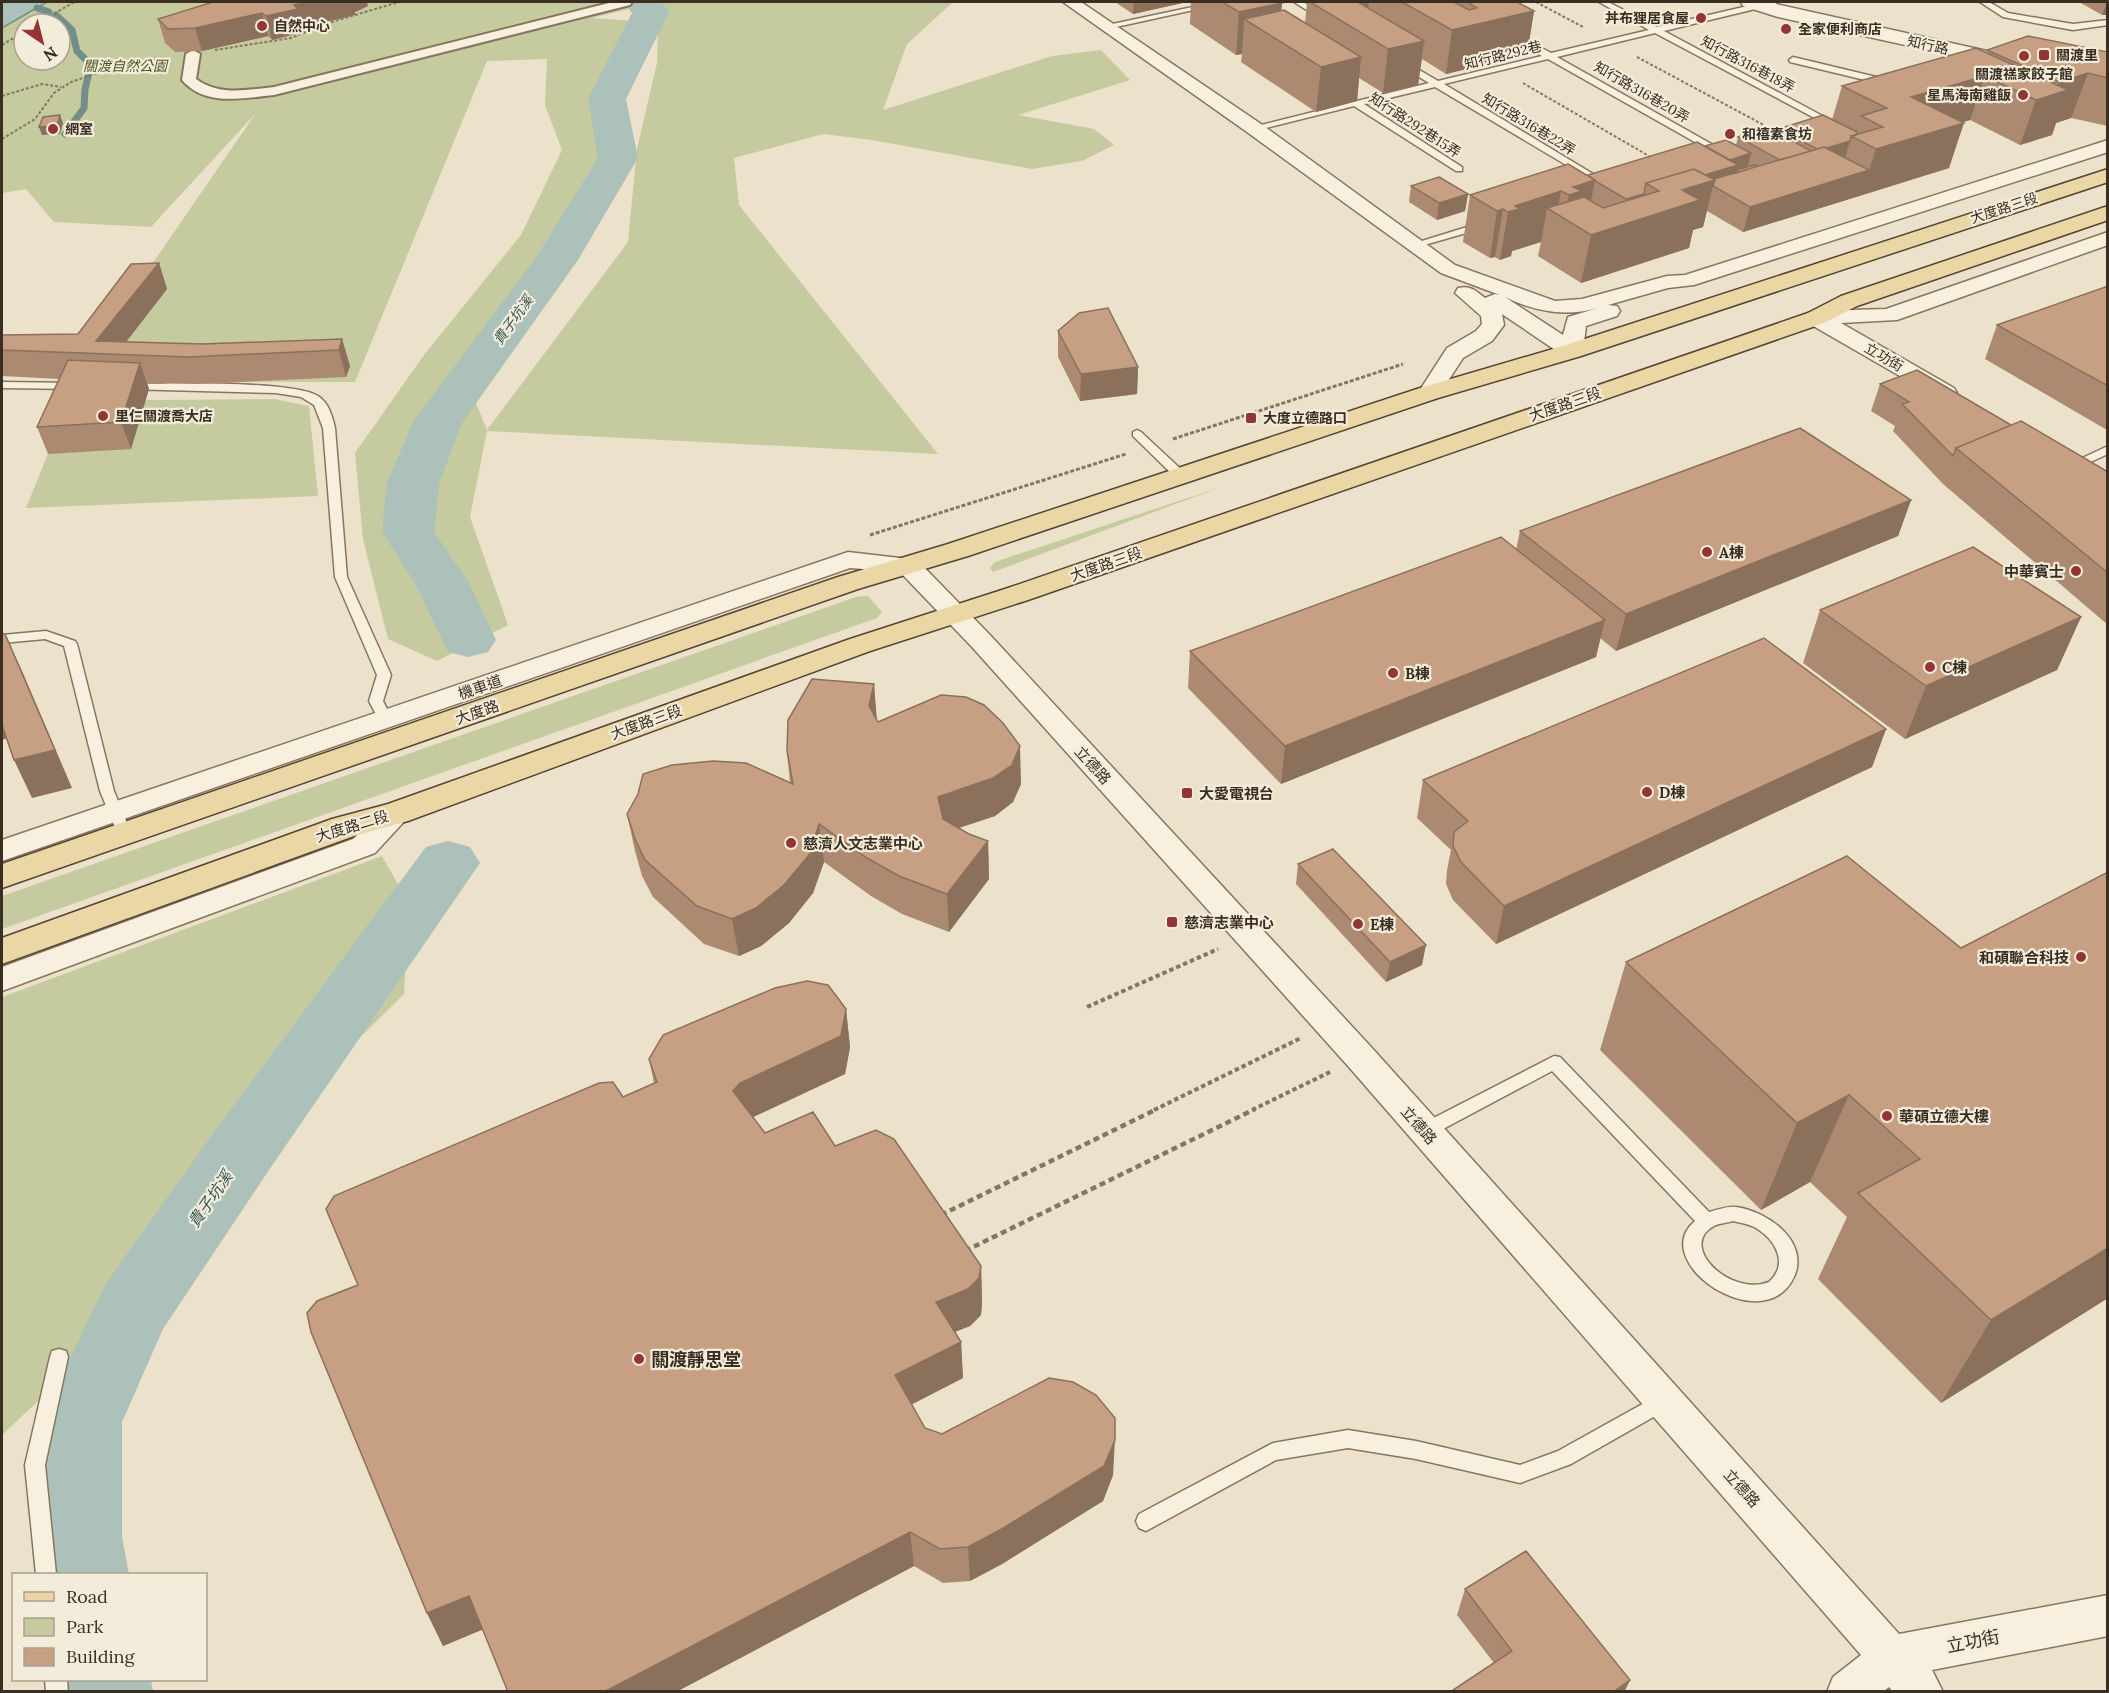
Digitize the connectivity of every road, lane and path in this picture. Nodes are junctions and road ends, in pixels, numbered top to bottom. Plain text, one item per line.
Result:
1 (74, 2) edge
2 (626, 2) edge
3 (1071, 2) edge
4 (1226, 2) edge
5 (1298, 2) edge
6 (1536, 2) edge
7 (1603, 2) edge
8 (1984, 2) edge
9 (1760, 3) edge
10 (57, 12) edge
11 (1328, 19) dead end
12 (2108, 22) edge
13 (1107, 26) junction
14 (1504, 30) edge
15 (1658, 31) junction
16 (1611, 42) junction
17 (193, 54) edge
18 (1551, 56) junction
19 (1793, 60) dead end
20 (1398, 61) edge
21 (2009, 65) edge
22 (1499, 69) junction
23 (1438, 85) junction
24 (61, 87) dead end
25 (1904, 89) edge
26 (2, 96) edge
27 (1357, 104) junction
28 (1836, 117) dead end
29 (1825, 120) junction
30 (1254, 128) junction
31 (1779, 134) joint
32 (2108, 146) edge
33 (1669, 167) joint
34 (1459, 169) dead end
35 (2108, 175) edge
36 (1596, 190) edge
37 (2108, 213) edge
38 (1497, 220) edge
39 (2108, 238) edge
40 (1414, 245) junction
41 (1448, 269) junction
42 (1687, 281) junction
43 (1481, 283) junction
44 (1816, 318) junction
45 (1572, 351) junction
46 (1403, 364) dead end
47 (2, 386) edge
48 (94, 386) edge
49 (117, 387) edge
50 (1429, 393) junction
51 (1960, 401) edge
52 (1137, 434) dead end
53 (1149, 446) junction
54 (2108, 449) edge
55 (2051, 454) edge
56 (2071, 466) junction
57 (1180, 475) junction
58 (2098, 482) edge
59 (862, 537) dead end
60 (908, 565) junction
61 (954, 615) junction
62 (2, 639) edge
63 (551, 674) joint
64 (399, 723) junction
65 (397, 813) junction
66 (120, 823) junction
67 (2, 851) edge
68 (2, 876) edge
69 (1247, 935) junction
70 (2, 951) edge
71 (2, 979) edge
72 (1087, 1007) dead end
73 (1329, 1024) junction
74 (1360, 1058) junction
75 (1424, 1131) junction
76 (938, 1217) edge
77 (1705, 1220) junction
78 (962, 1252) edge
79 (59, 1357) dead end
80 (1664, 1401) junction
81 (1146, 1521) dead end
82 (46, 1573) edge
83 (2108, 1615) edge
84 (1892, 1657) junction
85 (1848, 1692) edge
86 (1922, 1692) edge

1 - 10 path
2 - 17 street
3 - 13 street
4 - 13 lane
5 - 11 lane
6 - 16 path
7 - 15 lane, 知行路316巷18弄
8 - 12 lane
9 - 15 lane, 知行路292巷
9 - 21 street, 知行路
13 - 30 street
14 - 18 lane, 知行路316巷20弄
15 - 16 lane, 知行路292巷
15 - 29 lane, 知行路316巷18弄
16 - 18 lane, 知行路292巷
16 - 31 path
18 - 22 lane, 知行路292巷
18 - 33 lane, 知行路316巷20弄
19 - 25 lane
20 - 23 lane, 知行路316巷22弄
22 - 23 lane, 知行路292巷
22 - 33 path
23 - 27 lane, 知行路292巷
23 - 36 lane, 知行路316巷22弄
24 - 26 path
27 - 30 lane, 知行路292巷
27 - 34 lane, 知行路292巷15弄
28 - 29 lane
29 - 31 lane
30 - 40 street
32 - 42 street, 大度路三段
35 - 45 main road, 大度路三段
37 - 44 main road, 大度路三段
38 - 40 lane
39 - 44 street, 大度路三段
40 - 41 street
41 - 43 street
41 - 50 street
42 - 43 street
42 - 45 street
43 - 45 street
44 - 51 street, 立功街
44 - 61 main road, 大度路三段
45 - 50 main road, 大度路三段
46 - 53 path
47 - 48 lane
49 - 64 lane
50 - 57 main road, 大度路三段
52 - 53 lane
53 - 57 lane
53 - 59 path
54 - 56 lane
55 - 56 street
56 - 58 street
57 - 60 main road, 大度路三段
60 - 61 street, 立德路
60 - 63 main road, 大度路三段
61 - 65 main road, 大度路三段
61 - 69 street, 立德路
62 - 66 lane
63 - 64 main road, 大度路
64 - 66 main road
65 - 70 main road, 大度路二段
65 - 71 street, 大度路二段
66 - 67 street
66 - 68 main road
69 - 72 path
69 - 73 street, 立德路
73 - 74 street, 立德路
73 - 76 path
74 - 75 street, 立德路
74 - 78 path
75 - 77 lane
75 - 80 street, 立德路
77 - 77 lane
79 - 82 lane
80 - 81 lane
80 - 84 street, 立德路
83 - 84 street, 立功街
84 - 85 street, 立功街
84 - 86 street, 立德路

